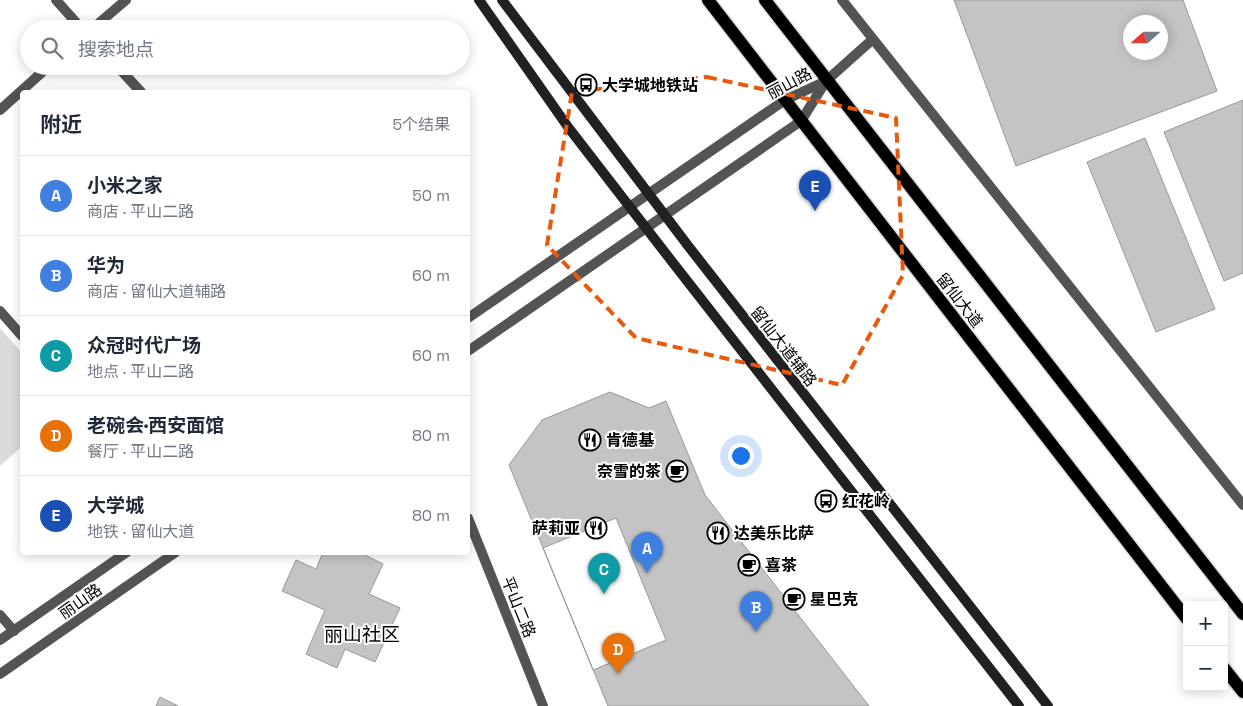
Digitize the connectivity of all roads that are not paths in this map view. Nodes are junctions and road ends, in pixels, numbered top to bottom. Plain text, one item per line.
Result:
1 (56, 0) edge
2 (126, 0) edge
3 (479, 0) edge
4 (502, 0) edge
5 (708, 0) edge
6 (765, 0) edge
7 (842, 0) edge
8 (74, 20) edge
9 (103, 20) edge
10 (873, 39) junction
11 (39, 75) edge
12 (125, 75) edge
13 (826, 80) junction
14 (22, 90) edge
15 (139, 90) edge
16 (20, 92) edge
17 (785, 100) junction
18 (0, 110) edge
19 (801, 121) junction
20 (648, 194) junction
21 (630, 207) junction
22 (664, 216) junction
23 (646, 228) junction
24 (0, 311) edge
25 (470, 317) edge
26 (20, 334) edge
27 (470, 350) edge
28 (1243, 504) edge
29 (470, 523) edge
30 (124, 555) edge
31 (172, 555) edge
32 (1183, 614) edge
33 (1243, 614) edge
34 (0, 615) edge
35 (14, 630) junction
36 (0, 640) edge
37 (1228, 673) edge
38 (0, 674) edge
39 (1243, 692) edge
40 (543, 706) edge
41 (1019, 706) edge
42 (1048, 706) edge

1 - 8 street
2 - 9 street
3 - 21 main road
4 - 20 main road, 留仙大道辅路
5 - 17 main road, 留仙大道
6 - 13 main road, 留仙大道
7 - 10 street
10 - 13 street
10 - 28 street
11 - 14 street
12 - 15 street
13 - 17 street, 丽山路
13 - 19 street, 丽山路
13 - 33 main road, 留仙大道
16 - 18 street
17 - 19 main road, 留仙大道
17 - 20 street, 丽山路
19 - 22 street, 丽山路
19 - 32 main road, 留仙大道
20 - 21 street, 丽山路
20 - 22 main road, 留仙大道辅路
21 - 23 main road
21 - 25 street, 丽山路
22 - 23 street, 丽山路
22 - 42 main road, 留仙大道辅路
23 - 27 street, 丽山路
23 - 41 main road
24 - 26 street
29 - 40 street, 平山二路
30 - 35 street, 丽山路
31 - 38 street, 丽山路
34 - 35 street
35 - 36 street, 丽山路
37 - 39 main road

